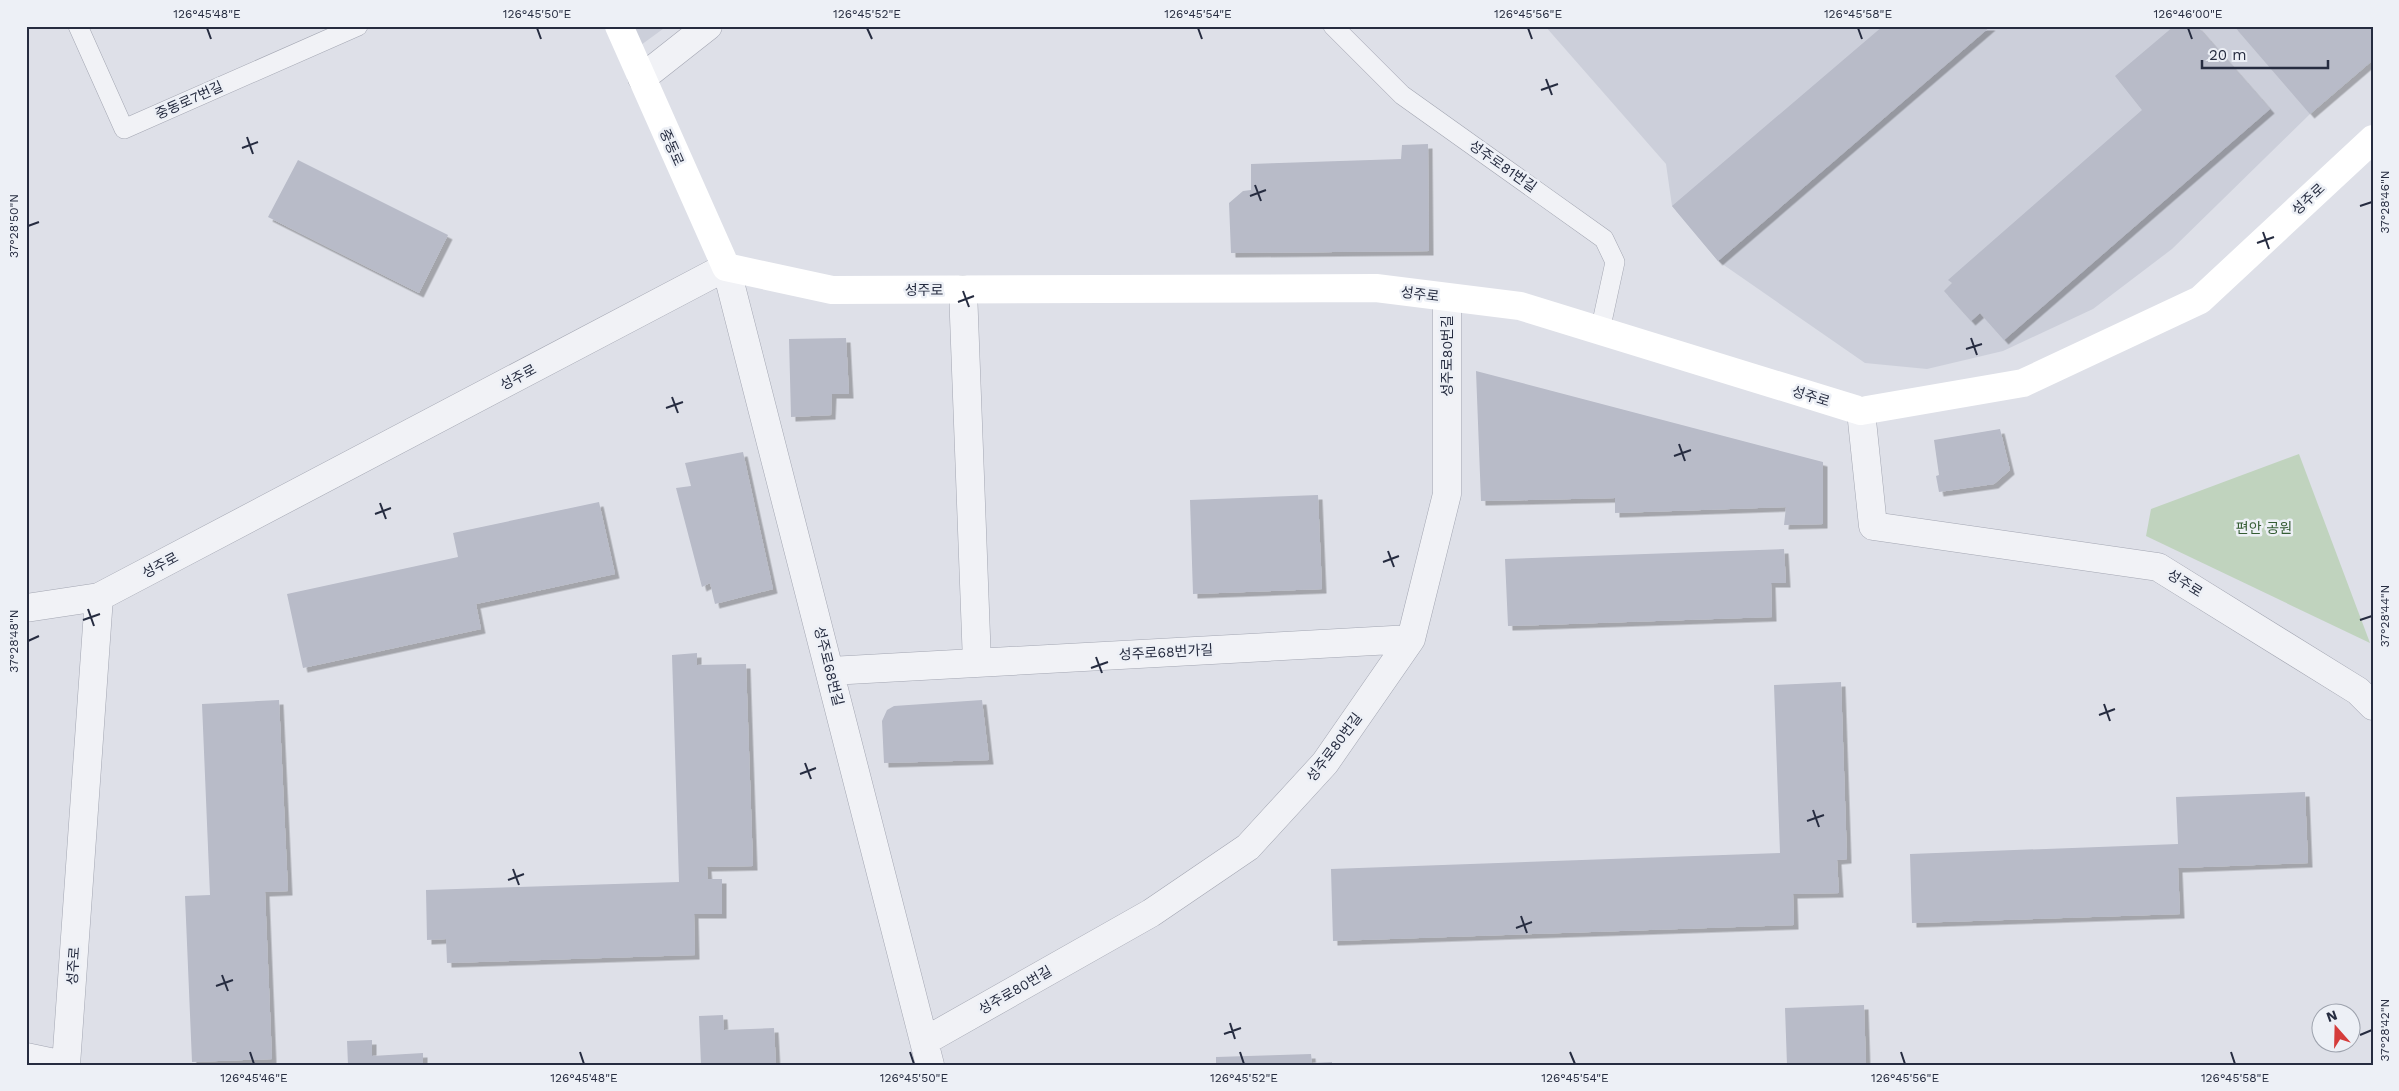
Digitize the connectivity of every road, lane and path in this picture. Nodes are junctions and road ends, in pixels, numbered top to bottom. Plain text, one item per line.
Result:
1 (78, 26) edge
2 (358, 26) edge
3 (619, 26) edge
4 (708, 26) edge
5 (1333, 26) edge
6 (642, 78) junction
7 (2373, 139) edge
8 (726, 267) junction
9 (963, 290) junction
10 (1447, 298) junction
11 (1600, 331) junction
12 (1861, 411) junction
13 (99, 597) junction
14 (26, 608) edge
15 (1411, 639) junction
16 (976, 663) junction
17 (830, 671) junction
18 (2373, 706) edge
19 (928, 1053) edge
20 (26, 1057) edge
21 (65, 1065) edge

1 - 2 lane, 중동로7번길
3 - 6 street, 중동로
4 - 6 street
5 - 11 lane, 성주로81번길
6 - 8 street, 중동로
7 - 12 street, 성주로
8 - 9 street, 성주로
8 - 13 street, 성주로
8 - 17 street, 성주로68번길
9 - 10 street, 성주로
9 - 16 street, 성주로
10 - 11 street, 성주로
10 - 15 street, 성주로80번길
11 - 12 street, 성주로
12 - 18 street, 성주로
13 - 14 street, 성주로
13 - 21 street, 성주로
15 - 16 street, 성주로68번가길
15 - 19 street, 성주로80번길
16 - 17 street, 성주로68번가길
17 - 19 street, 성주로68번길
20 - 21 street

